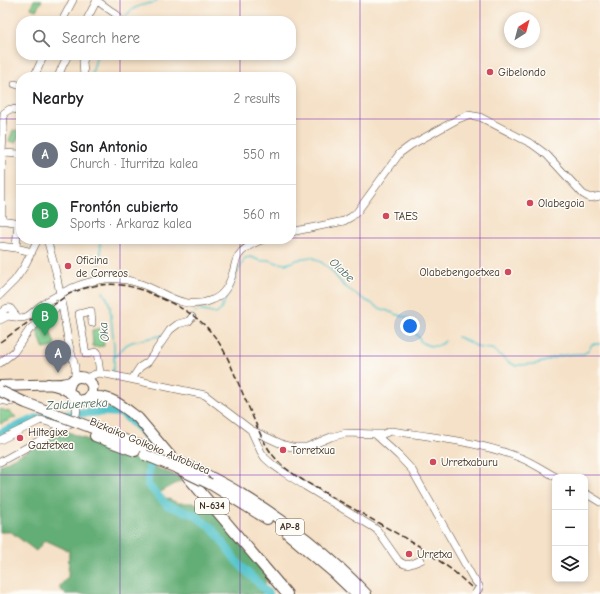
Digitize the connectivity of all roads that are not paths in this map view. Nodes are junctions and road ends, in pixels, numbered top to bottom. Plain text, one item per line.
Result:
1 (73, 0) edge
2 (96, 0) edge
3 (65, 16) edge
4 (88, 16) edge
5 (118, 16) edge
6 (42, 60) edge
7 (66, 60) edge
8 (84, 60) edge
9 (36, 72) edge
10 (60, 72) edge
11 (84, 72) edge
12 (16, 110) edge
13 (1, 153) edge
14 (16, 154) edge
15 (600, 196) edge
16 (1, 220) edge
17 (16, 222) edge
18 (296, 231) edge
19 (17, 244) edge
20 (36, 244) edge
21 (48, 244) edge
22 (254, 244) edge
23 (0, 246) edge
24 (16, 248) junction
25 (32, 252) junction
26 (60, 294) junction
27 (0, 296) edge
28 (62, 303) junction
29 (193, 304) junction
30 (0, 314) edge
31 (17, 317) junction
32 (0, 320) edge
33 (92, 323) dead end
34 (0, 363) edge
35 (132, 379) junction
36 (84, 385) junction
37 (0, 386) edge
38 (0, 391) edge
39 (0, 399) edge
40 (11, 402) dead end
41 (64, 427) junction
42 (89, 430) junction
43 (251, 430) junction
44 (375, 434) junction
45 (0, 440) edge
46 (147, 452) junction
47 (0, 462) edge
48 (552, 475) edge
49 (588, 495) edge
50 (600, 502) edge
51 (421, 560) dead end
52 (476, 592) edge
53 (287, 594) edge
54 (356, 594) edge
55 (366, 594) edge

1 - 3 street
2 - 4 street
2 - 5 street
6 - 9 street
7 - 10 street
8 - 11 street
12 - 13 street
13 - 14 street
13 - 16 street
15 - 18 street
16 - 17 street
19 - 24 street
20 - 25 street
21 - 26 street
22 - 29 street
23 - 24 street
24 - 25 street
25 - 27 street
26 - 28 street
26 - 29 street
26 - 31 street
28 - 34 street
28 - 36 street
29 - 35 street
30 - 31 street
31 - 32 street
33 - 36 street
35 - 36 street
35 - 43 street
36 - 37 highway, N-634
36 - 41 street
36 - 53 highway, N-634
38 - 42 highway, Bizkaiko Golkoko Autobidea / AP-8, bridge
39 - 40 street
39 - 42 highway, Bizkaiko Golkoko Autobidea / AP-8
41 - 45 street
41 - 47 street
42 - 46 highway, Bizkaiko Golkoko Autobidea / AP-8
43 - 44 street
43 - 51 street
44 - 48 street
44 - 52 street
46 - 54 highway, Bizkaiko Golkoko Autobidea / AP-8, bridge
46 - 55 highway, Bizkaiko Golkoko Autobidea / AP-8, bridge
49 - 50 street

